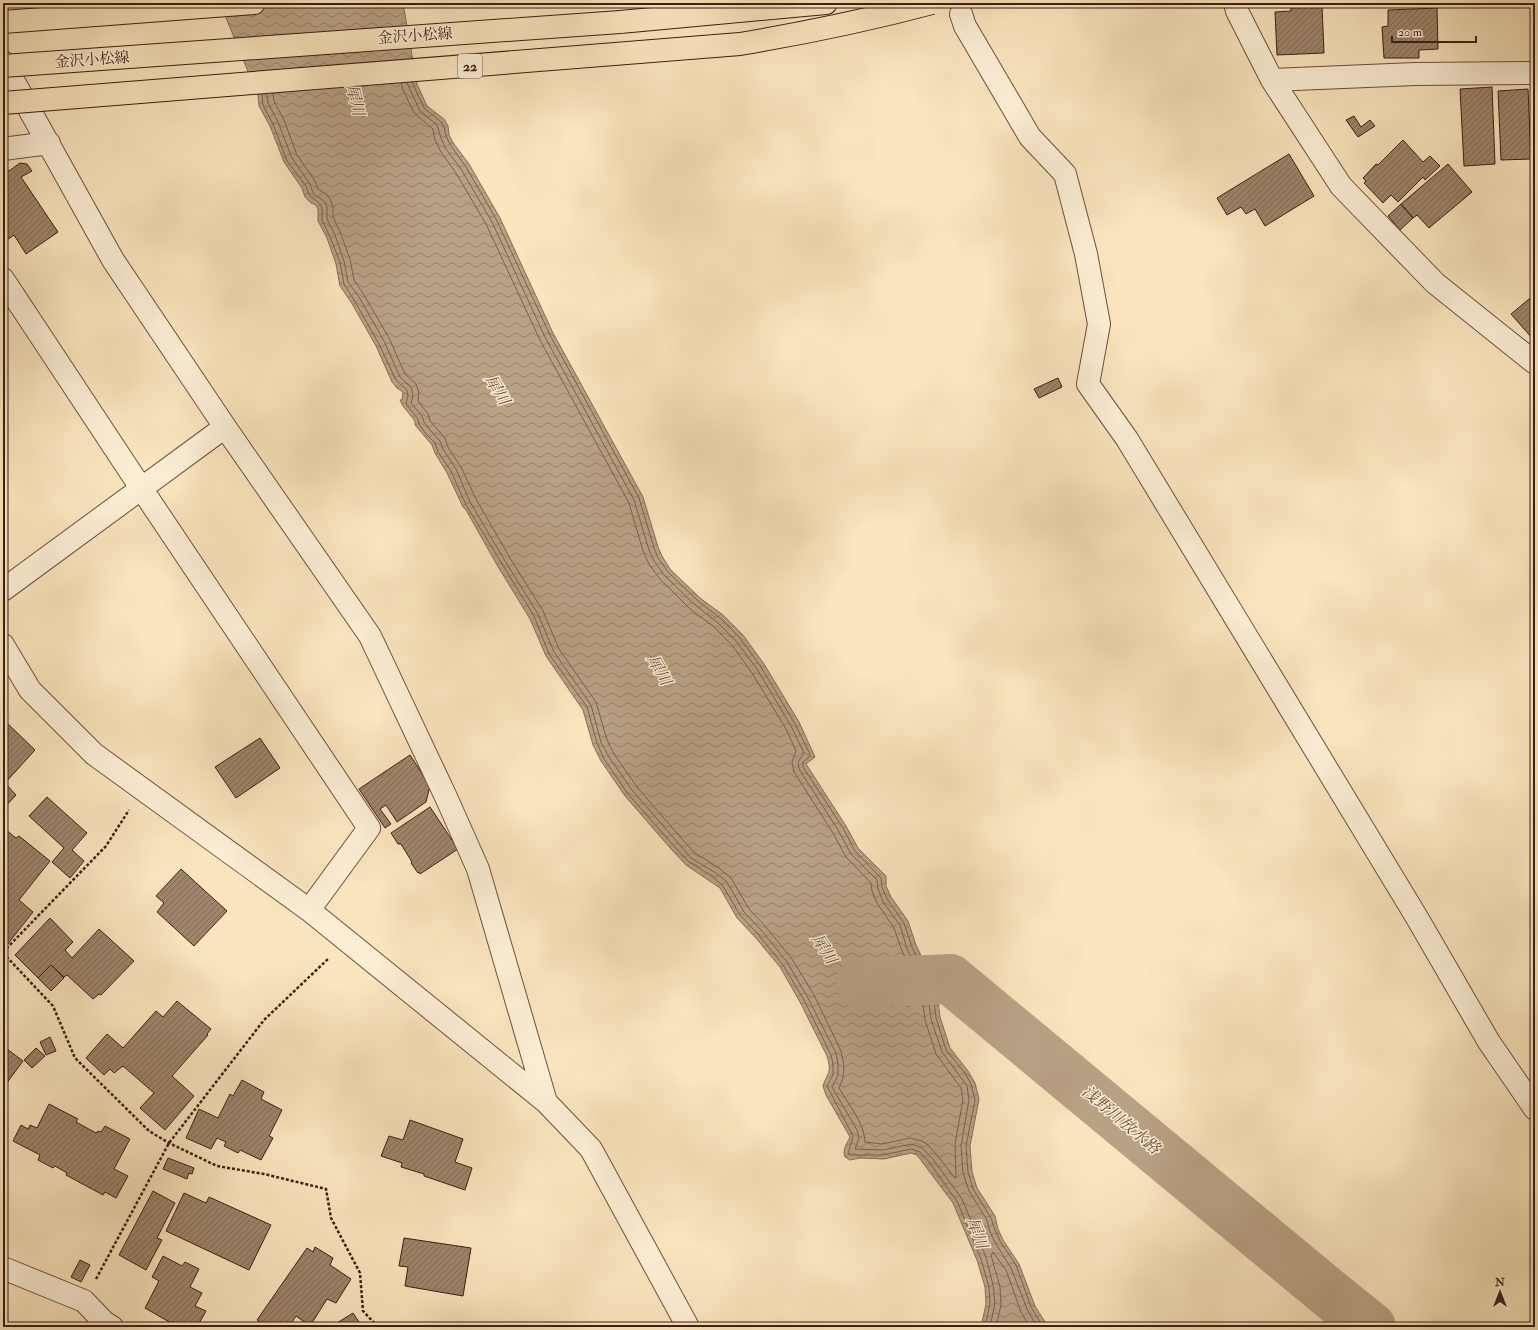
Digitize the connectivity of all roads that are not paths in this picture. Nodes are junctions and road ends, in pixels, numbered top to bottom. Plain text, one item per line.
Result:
1 (254, 3) edge
2 (826, 3) edge
3 (932, 3) edge
4 (1235, 3) edge
5 (960, 14) dead end
6 (3, 22) edge
7 (3, 62) edge
8 (3, 66) edge
9 (1535, 72) edge
10 (1272, 80) junction
11 (3, 103) edge
12 (48, 143) junction
13 (3, 149) edge
14 (3, 279) edge
15 (1535, 363) edge
16 (225, 427) junction
17 (141, 488) junction
18 (3, 590) edge
19 (3, 645) edge
20 (309, 910) junction
21 (546, 1102) junction
22 (1535, 1109) edge
23 (3, 1268) edge
24 (112, 1327) edge
25 (688, 1327) edge

1 - 6 main road
2 - 8 main road, 金沢小松線 / 22, bridge
3 - 11 main road, 22, bridge
4 - 10 street
5 - 22 street
7 - 12 street
9 - 10 street
10 - 15 street
12 - 13 street
12 - 16 street
14 - 17 street
16 - 17 street
16 - 21 street
17 - 18 street
17 - 20 street
19 - 20 street
20 - 21 street
21 - 25 street
23 - 24 street

